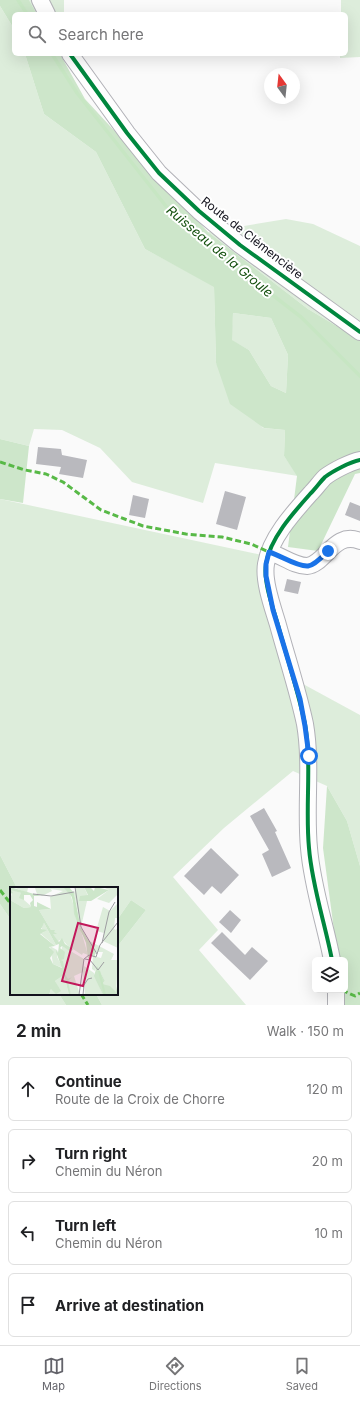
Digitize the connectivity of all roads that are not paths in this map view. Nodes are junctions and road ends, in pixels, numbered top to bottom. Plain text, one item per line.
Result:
1 (40, 0) edge
2 (46, 12) edge
3 (71, 56) edge
4 (360, 332) edge
5 (360, 460) edge
6 (360, 541) edge
7 (269, 552) junction
8 (331, 957) edge
9 (336, 993) edge
10 (336, 1005) edge

1 - 2 street
3 - 4 street, Route de Clémencière
5 - 7 street
6 - 7 street
7 - 8 street
9 - 10 street

